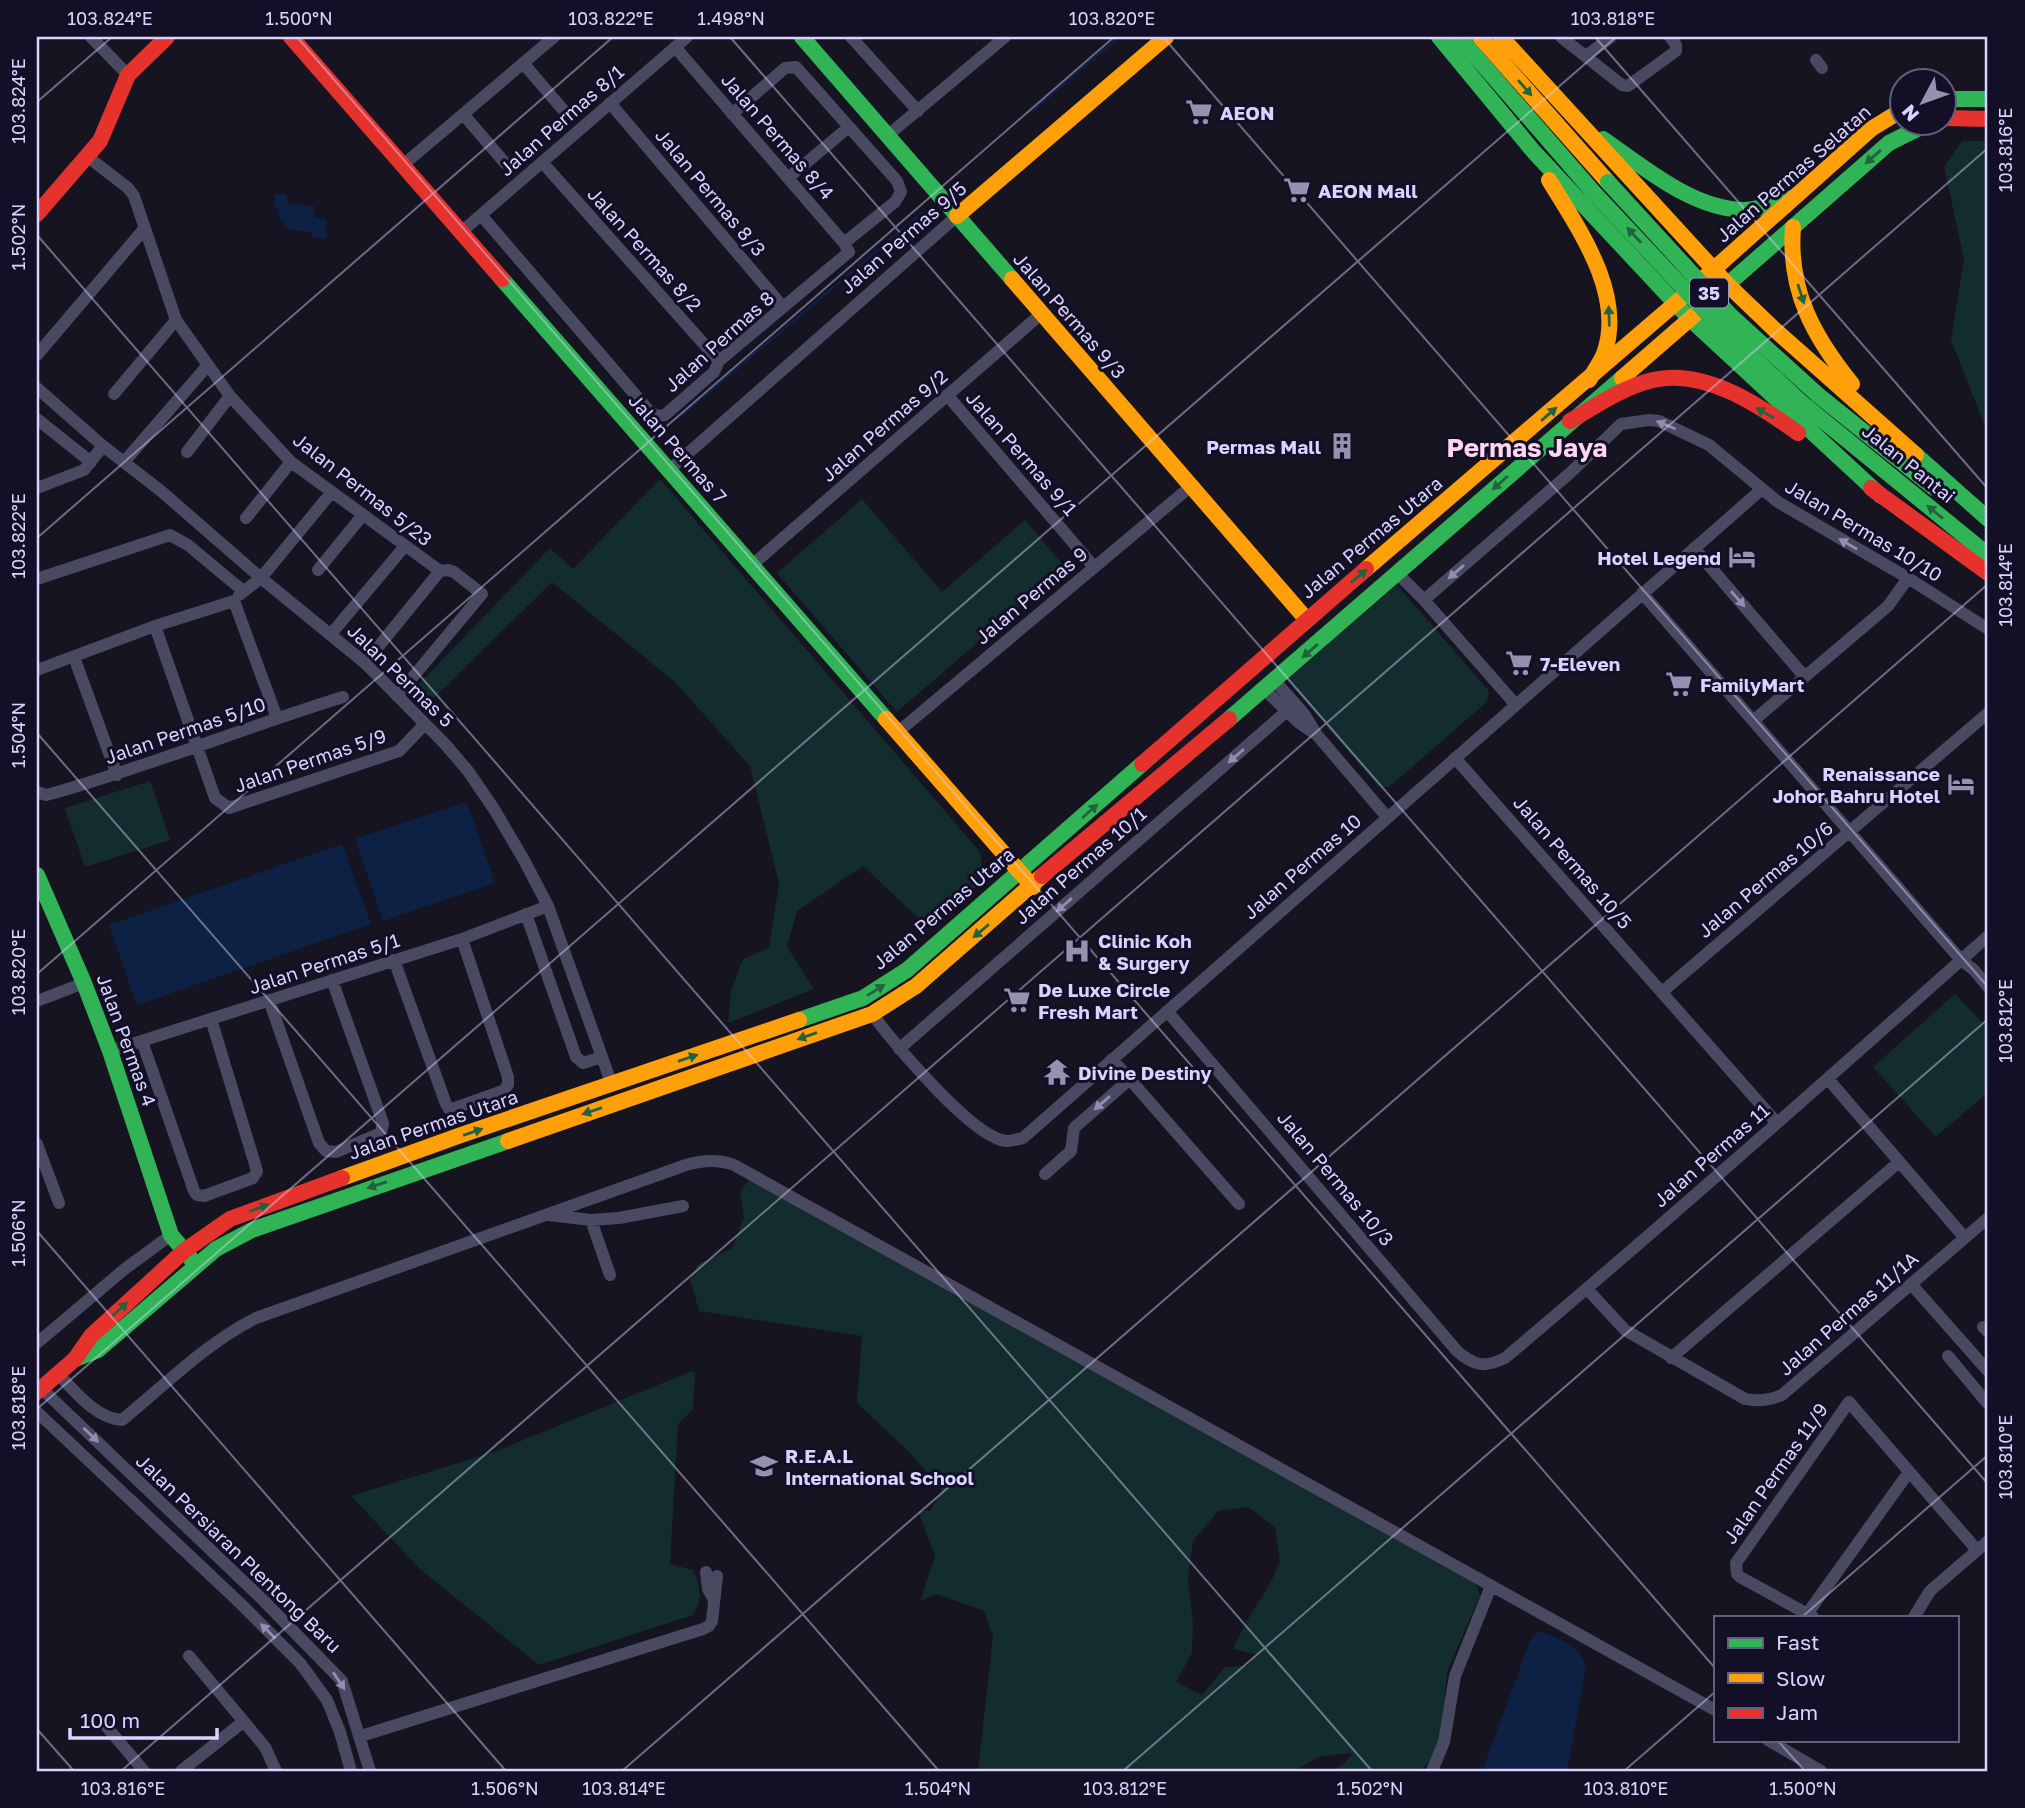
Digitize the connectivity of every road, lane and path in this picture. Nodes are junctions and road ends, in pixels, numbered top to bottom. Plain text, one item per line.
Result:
1 (91, 37) edge
2 (167, 37) edge
3 (291, 37) edge
4 (554, 37) edge
5 (687, 37) edge
6 (802, 37) edge
7 (850, 37) edge
8 (1166, 37) edge
9 (1439, 37) edge
10 (1459, 37) edge
11 (1480, 37) edge
12 (1504, 37) edge
13 (1561, 37) edge
14 (1611, 37) edge
15 (1670, 37) edge
16 (1001, 38) edge
17 (675, 47) junction
18 (1586, 56) junction
19 (523, 63) junction
20 (128, 75) junction
21 (1958, 99) edge
22 (1988, 99) edge
23 (610, 103) junction
24 (918, 111) junction
25 (565, 112) dead end
26 (463, 114) junction
27 (733, 114) junction
28 (1958, 118) edge
29 (1888, 119) edge
30 (1988, 119) edge
31 (1578, 123) junction
32 (849, 127) junction
33 (887, 136) junction
34 (1901, 136) edge
35 (1534, 152) junction
36 (88, 157) junction
37 (541, 162) junction
38 (505, 163) dead end
39 (403, 165) junction
40 (788, 178) junction
41 (1792, 198) junction
42 (37, 214) edge
43 (481, 215) junction
44 (957, 216) junction
45 (1793, 227) junction
46 (144, 229) junction
47 (1675, 229) junction
48 (460, 233) junction
49 (847, 248) junction
50 (1637, 262) junction
51 (1713, 270) junction
52 (1727, 284) junction
53 (1676, 303) junction
54 (783, 307) junction
55 (1041, 314) junction
56 (1690, 319) junction
57 (176, 320) junction
58 (1766, 321) junction
59 (37, 355) edge
60 (1732, 359) junction
61 (719, 361) junction
62 (208, 365) junction
63 (1589, 380) junction
64 (37, 388) edge
65 (114, 394) dead end
66 (947, 395) junction
67 (230, 396) junction
68 (37, 419) edge
69 (1570, 422) junction
70 (103, 446) junction
71 (1909, 447) junction
72 (187, 452) dead end
73 (91, 462) junction
74 (124, 462) junction
75 (291, 463) junction
76 (669, 470) junction
77 (1190, 487) junction
78 (37, 488) edge
79 (1762, 489) junction
80 (331, 493) junction
81 (1881, 496) junction
82 (362, 516) junction
83 (246, 518) dead end
84 (1988, 519) edge
85 (1988, 531) edge
86 (405, 547) junction
87 (1694, 548) junction
88 (1988, 555) edge
89 (752, 565) junction
90 (1094, 567) junction
91 (318, 569) dead end
92 (440, 571) junction
93 (1988, 573) edge
94 (1398, 574) junction
95 (261, 578) junction
96 (1908, 578) junction
97 (37, 579) edge
98 (1642, 593) junction
99 (238, 596) junction
100 (1424, 600) junction
101 (1307, 620) junction
102 (155, 626) junction
103 (1988, 629) edge
104 (331, 634) junction
105 (74, 657) junction
106 (365, 663) junction
107 (37, 670) edge
108 (1804, 676) junction
109 (1270, 685) junction
110 (397, 696) junction
111 (344, 697) dead end
112 (1516, 705) junction
113 (1287, 711) junction
114 (1988, 713) edge
115 (277, 718) junction
116 (1753, 721) junction
117 (424, 725) junction
118 (898, 732) junction
119 (1317, 735) junction
120 (196, 747) junction
121 (1455, 758) junction
122 (1135, 770) junction
123 (117, 775) junction
124 (1150, 784) junction
125 (38, 792) edge
126 (1387, 817) junction
127 (1850, 833) junction
128 (1020, 872) junction
129 (37, 875) edge
130 (1033, 887) junction
131 (41, 892) edge
132 (548, 906) junction
133 (527, 914) junction
134 (1988, 936) edge
135 (462, 939) junction
136 (394, 960) junction
137 (1961, 960) junction
138 (332, 980) junction
139 (84, 982) junction
140 (1988, 987) edge
141 (1662, 992) junction
142 (269, 1000) junction
143 (37, 1001) edge
144 (1167, 1011) junction
145 (872, 1014) junction
146 (211, 1019) junction
147 (142, 1041) junction
148 (899, 1049) junction
149 (110, 1051) junction
150 (602, 1057) junction
151 (1112, 1059) junction
152 (1130, 1079) junction
153 (1828, 1079) junction
154 (612, 1085) junction
155 (1777, 1123) junction
156 (37, 1144) edge
157 (1899, 1162) junction
158 (1045, 1174) dead end
159 (59, 1203) dead end
160 (1239, 1204) dead end
161 (683, 1206) dead end
162 (546, 1214) junction
163 (1988, 1218) edge
164 (591, 1220) junction
165 (170, 1229) junction
166 (1965, 1238) junction
167 (199, 1240) junction
168 (184, 1251) junction
169 (196, 1265) junction
170 (1605, 1273) junction
171 (610, 1275) dead end
172 (1912, 1284) junction
173 (1587, 1289) junction
174 (1570, 1304) junction
175 (1601, 1306) junction
176 (37, 1343) edge
177 (1948, 1356) dead end
178 (1671, 1358) junction
179 (75, 1359) junction
180 (1479, 1364) joint
181 (1988, 1371) edge
182 (58, 1374) junction
183 (39, 1390) edge
184 (1988, 1404) edge
185 (37, 1412) edge
186 (1909, 1472) junction
187 (147, 1489) junction
188 (134, 1503) junction
189 (1988, 1541) edge
190 (1977, 1550) junction
191 (712, 1574) dead end
192 (1491, 1586) junction
193 (1810, 1616) edge
194 (1915, 1616) edge
195 (189, 1656) dead end
196 (1714, 1709) edge
197 (243, 1722) junction
198 (106, 1726) dead end
199 (361, 1736) junction
200 (1771, 1742) edge
201 (144, 1771) edge
202 (181, 1771) edge
203 (276, 1771) edge
204 (351, 1771) edge
205 (370, 1771) edge
206 (1432, 1771) edge
207 (1821, 1771) edge

1 - 20 street
2 - 20 main road
3 - 39 main road, Jalan Permas 7
4 - 19 street
5 - 17 street, Jalan Permas 8/1
6 - 33 main road, Jalan Permas 9/3
7 - 24 street
8 - 44 main road, Jalan Permas 9/5
9 - 35 main road
88 -> 10 main road, Jalan Pantai / 35, bridge
11 -> 85 main road, Jalan Pantai / 35, bridge
12 - 31 main road
13 - 18 street
14 - 18 street
15 - 18 street
16 - 24 street
17 - 23 street, Jalan Permas 8/1
17 - 27 street, Jalan Permas 8/4
19 - 25 street
19 - 26 street
20 - 36 main road
21 - 22 main road
23 - 37 street, Jalan Permas 8/1
23 - 54 street, Jalan Permas 8/3
24 - 33 street
26 - 38 street
26 - 39 street
27 - 32 street
27 - 40 street, Jalan Permas 8/4
28 - 30 main road
29 - 41 main road, Jalan Permas Selatan
31 - 41 main road
31 - 47 main road
32 - 40 street
32 - 49 street, Jalan Permas 8
33 - 44 main road, Jalan Permas 9/3
34 -> 45 main road, Jalan Permas Selatan
35 - 50 main road
63 -> 35 main road
36 - 42 main road
36 - 46 street, Jalan Permas 5/23
37 - 43 street, Jalan Permas 8/1
37 - 61 street, Jalan Permas 8/2
39 - 48 main road, Jalan Permas 7
40 - 49 street, Jalan Permas 8/4
41 - 51 main road, Jalan Permas Selatan
43 - 48 street, Jalan Permas 8/1
43 - 61 street, Jalan Permas 8
44 - 55 main road, Jalan Permas 9/3
44 - 76 street, Jalan Permas 9/5
45 - 52 main road, Jalan Permas Selatan
45 -> 71 main road
46 - 57 street, Jalan Permas 5/23
46 - 59 street
47 - 50 main road
47 - 51 main road
48 - 76 main road, Jalan Permas 7
49 - 54 street, Jalan Permas 8
50 - 53 main road
51 - 52 main road
51 - 53 main road, Jalan Permas Utara
52 - 56 main road, Jalan Permas Selatan
52 - 58 main road
53 - 56 main road
53 - 63 main road, Jalan Permas Utara
54 - 61 street, Jalan Permas 8
55 - 66 street, Jalan Permas 9/2
55 - 77 main road, Jalan Permas 9/3
56 - 60 main road
56 - 69 main road, Jalan Permas Utara
57 - 62 street, Jalan Permas 5/23
57 - 65 street
58 - 60 main road
58 - 71 main road
60 - 81 main road
62 - 67 street, Jalan Permas 5/23
62 - 74 street
101 -> 63 main road, Jalan Permas Utara
64 - 70 street, Jalan Permas 5
66 - 89 street, Jalan Permas 9/2
66 - 90 street, Jalan Permas 9/1
67 - 72 street
67 - 75 street, Jalan Permas 5/23
68 - 73 street
81 -> 69 main road
69 -> 94 main road, Jalan Permas Utara
70 - 73 street
70 - 74 street, Jalan Permas 5
71 - 84 main road
73 - 78 street
74 - 95 street, Jalan Permas 5
75 - 80 street, Jalan Permas 5/23
75 - 83 street
76 - 89 main road, Jalan Permas 7
77 - 90 street, Jalan Permas 9
77 - 101 main road, Jalan Permas 9/3
79 - 87 street, Jalan Permas 10
96 -> 79 street, Jalan Permas 10/10
79 -> 100 street, Jalan Permas 10/10
80 - 82 street, Jalan Permas 5/23
80 - 95 street
81 - 93 main road
82 - 86 street, Jalan Permas 5/23
82 - 91 street
86 - 92 street, Jalan Permas 5/23
86 - 104 street
87 - 98 street, Jalan Permas 10
87 -> 108 street
89 - 118 main road, Jalan Permas 7
90 - 118 street, Jalan Permas 9
92 - 106 street
92 - 110 street, Jalan Permas 5/23
94 - 100 street
94 -> 109 main road, Jalan Permas Utara
95 - 99 street
95 - 104 street, Jalan Permas 5
96 - 103 street, Jalan Permas 10/10
96 - 108 street
97 - 99 street
98 - 112 street, Jalan Permas 10
98 - 116 street
99 - 102 street
99 - 115 street
100 - 112 street
101 - 122 main road, Jalan Permas Utara
102 - 105 street
102 - 120 street
104 - 106 street, Jalan Permas 5
105 - 107 street
105 - 123 street
106 - 110 street, Jalan Permas 5
108 - 116 street
109 - 113 street
109 - 119 street
109 - 124 main road, Jalan Permas Utara
110 - 117 street, Jalan Permas 5
111 - 115 street, Jalan Permas 5/10
112 - 121 street, Jalan Permas 10
113 - 119 street
113 -> 148 street, Jalan Permas 10/1
114 - 127 street, Jalan Permas 10/6
115 - 120 street, Jalan Permas 5/10
116 - 127 street
117 - 120 street, Jalan Permas 5/9
117 - 132 street, Jalan Permas 5
118 - 128 main road, Jalan Permas 7
119 - 126 street
120 - 123 street, Jalan Permas 5/10
121 - 126 street, Jalan Permas 10
121 - 141 street, Jalan Permas 10/5
122 - 124 main road
128 -> 122 main road, Jalan Permas Utara
123 - 125 street, Jalan Permas 5/10
124 - 130 main road, Jalan Permas Utara
126 - 144 street, Jalan Permas 10
127 - 137 street
127 - 141 street, Jalan Permas 10/6
128 - 130 main road, Jalan Permas 7
154 -> 128 main road, Jalan Permas Utara
129 - 131 main road, Jalan Permas 4
130 -> 145 main road, Jalan Permas Utara
131 - 139 main road, Jalan Permas 4
132 - 133 street, Jalan Permas 5/1
132 - 150 street, Jalan Permas 5
133 - 135 street, Jalan Permas 5/1
133 - 150 street
134 - 137 street, Jalan Permas 11
135 - 136 street, Jalan Permas 5/1
135 - 136 street
136 - 138 street, Jalan Permas 5/1
137 - 140 street
137 - 153 street, Jalan Permas 11
138 - 142 street, Jalan Permas 5/1
138 - 142 street
139 - 143 street
139 - 149 main road, Jalan Permas 4
141 - 155 street, Jalan Permas 10/5
142 - 146 street, Jalan Permas 5/1
144 - 151 street, Jalan Permas 10
144 - 180 street, Jalan Permas 10/3
145 - 148 street, Jalan Permas 10
145 -> 169 main road, Jalan Permas Utara
146 - 147 street, Jalan Permas 5/1
146 - 147 street
147 - 149 street, Jalan Permas 5/1
148 - 151 street, Jalan Permas 10
149 - 165 main road, Jalan Permas 4
150 - 154 street, Jalan Permas 5
151 - 152 street
152 -> 158 street
152 - 160 street
153 - 155 street, Jalan Permas 11
153 - 157 street
167 -> 154 main road, Jalan Permas Utara
155 - 170 street, Jalan Permas 11
156 - 159 street
157 - 166 street
157 - 178 street
161 - 164 street
162 - 164 street
162 - 182 street
162 - 192 street
163 - 166 street, Jalan Permas 11/1A
164 - 171 street
165 - 167 main road
165 - 168 main road, Jalan Permas 4
165 - 176 street
166 - 172 street, Jalan Permas 11/1A
167 - 168 main road, Jalan Permas Utara
168 - 169 main road, Jalan Permas 4
179 -> 168 main road, Jalan Permas Utara
169 - 179 main road, Jalan Permas Utara
170 - 173 street, Jalan Permas 11
170 - 175 street
172 - 178 street, Jalan Permas 11/1A
172 - 181 street
173 - 174 street, Jalan Permas 11
173 - 175 street, Jalan Permas 11/1A
174 - 175 street
174 - 180 street, Jalan Permas 11
175 - 178 street, Jalan Permas 11/1A
177 - 184 street
179 - 182 main road, Jalan Permas Utara
182 - 183 main road, Jalan Permas Utara
183 -> 187 street, Jalan Persiaran Plentong Baru
185 - 188 street, Jalan Persiaran Plentong Baru
186 - 190 street
186 - 193 street
186 - 193 street, Jalan Permas 11/9
187 - 188 street
187 -> 199 street, Jalan Persiaran Plentong Baru
204 -> 188 street, Jalan Persiaran Plentong Baru
189 - 190 street
190 - 194 street
191 - 199 street
192 - 196 street
192 - 206 street
195 - 197 street
197 - 202 street
197 - 203 street
198 - 201 street
199 - 205 street, Jalan Persiaran Plentong Baru
200 - 207 street

